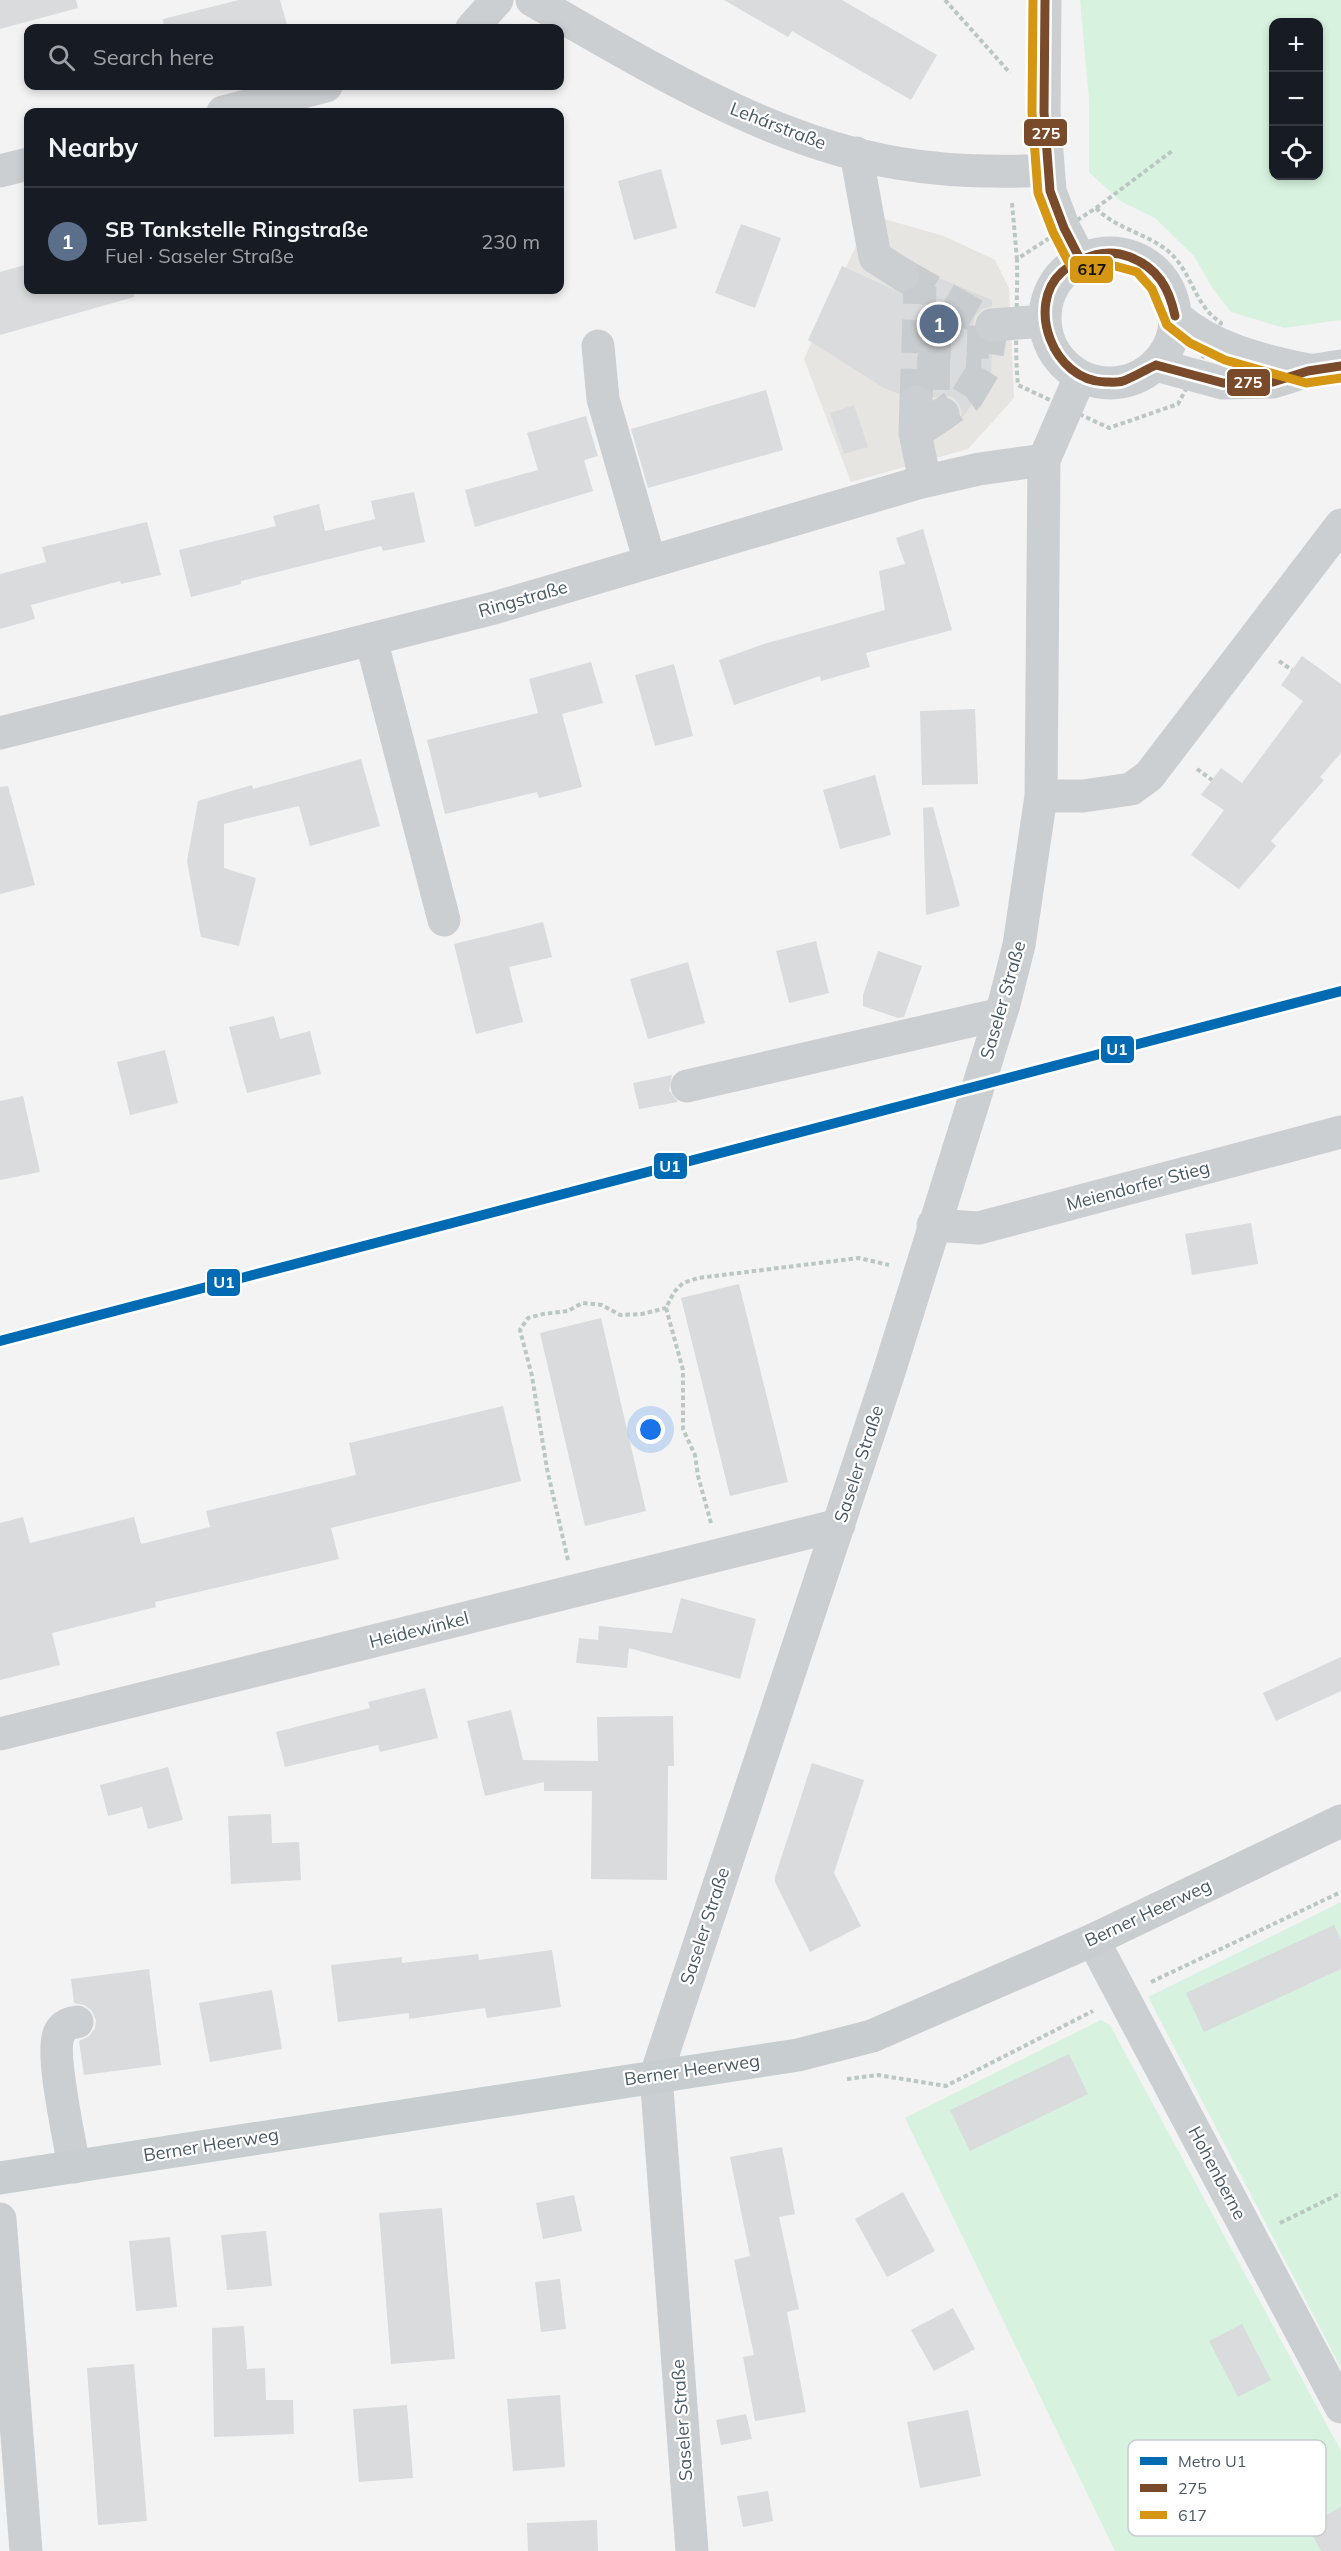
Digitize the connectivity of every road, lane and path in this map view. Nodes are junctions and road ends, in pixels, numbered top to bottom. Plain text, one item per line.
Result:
1 (497, 0) edge
2 (532, 0) edge
3 (945, 0) edge
4 (1045, 0) edge
5 (476, 24) edge
6 (1011, 74) dead end
7 (310, 90) edge
8 (239, 108) edge
9 (1172, 151) dead end
10 (856, 153) junction
11 (24, 165) edge
12 (1047, 170) junction
13 (0, 171) edge
14 (1010, 172) junction
15 (1096, 208) junction
16 (1064, 228) junction
17 (1017, 259) junction
18 (1080, 259) junction
19 (903, 274) tunnel mouth
20 (1176, 316) junction
21 (1018, 323) junction
22 (1211, 342) junction
23 (598, 346) dead end
24 (1156, 365) junction
25 (1341, 366) edge
26 (1308, 370) junction
27 (1193, 375) junction
28 (1080, 377) junction
29 (1068, 407) junction
30 (925, 416) tunnel mouth
31 (1044, 460) junction
32 (925, 481) junction
33 (1341, 525) edge
34 (650, 562) junction
35 (371, 639) junction
36 (0, 733) edge
37 (1041, 796) junction
38 (444, 920) dead end
39 (1003, 1009) junction
40 (687, 1086) dead end
41 (1341, 1132) edge
42 (933, 1225) junction
43 (919, 1271) junction
44 (666, 1308) junction
45 (839, 1525) junction
46 (720, 1554) junction
47 (576, 1591) junction
48 (0, 1734) edge
49 (1341, 1821) edge
50 (1341, 1892) edge
51 (1093, 1940) junction
52 (1122, 1996) junction
53 (77, 2022) dead end
54 (656, 2075) junction
55 (846, 2079) dead end
56 (74, 2167) junction
57 (0, 2178) edge
58 (1341, 2193) edge
59 (0, 2219) edge
60 (1251, 2237) junction
61 (1341, 2407) edge
62 (26, 2551) edge
63 (692, 2551) edge

1 - 5 street
2 - 10 street, Lehárstraße
3 - 6 path
4 - 12 street
7 - 8 street
9 - 15 path
10 - 14 street, Lehárstraße
10 - 19 street
11 - 13 street
12 - 14 street, Lehárstraße
12 - 16 street
14 - 17 path
15 - 16 path
15 - 22 path
16 - 17 path
16 - 18 street
17 - 21 path
18 - 20 street
18 - 21 street
20 - 22 street
20 - 24 street
21 - 28 street
21 - 29 path
22 - 26 street
22 - 27 path
23 - 34 street
24 - 27 street
24 - 28 street
25 - 26 street
26 - 27 street
27 - 29 path
28 - 29 street, Saseler Straße
29 - 31 street, Saseler Straße
30 - 32 street
31 - 32 street, Ringstraße
31 - 37 street, Saseler Straße
32 - 34 street, Ringstraße
33 - 37 street
34 - 35 street, Ringstraße
35 - 36 street, Ringstraße
35 - 38 street
37 - 39 street, Saseler Straße
39 - 40 street
39 - 42 street, Saseler Straße
41 - 42 street, Meiendorfer Stieg
42 - 43 street, Saseler Straße
43 - 44 path
43 - 45 street, Saseler Straße
44 - 46 path
44 - 47 path
45 - 46 street, Heidewinkel
45 - 54 street, Saseler Straße
46 - 47 street, Heidewinkel
47 - 48 street, Heidewinkel
49 - 51 main road, Berner Heerweg
50 - 52 path
51 - 52 street, Hohenberne
51 - 54 main road, Berner Heerweg
52 - 55 path
52 - 60 street, Hohenberne
53 - 56 street
54 - 56 main road, Berner Heerweg
54 - 63 street, Saseler Straße
56 - 57 main road, Berner Heerweg
58 - 60 path
59 - 62 street
60 - 61 street, Hohenberne

